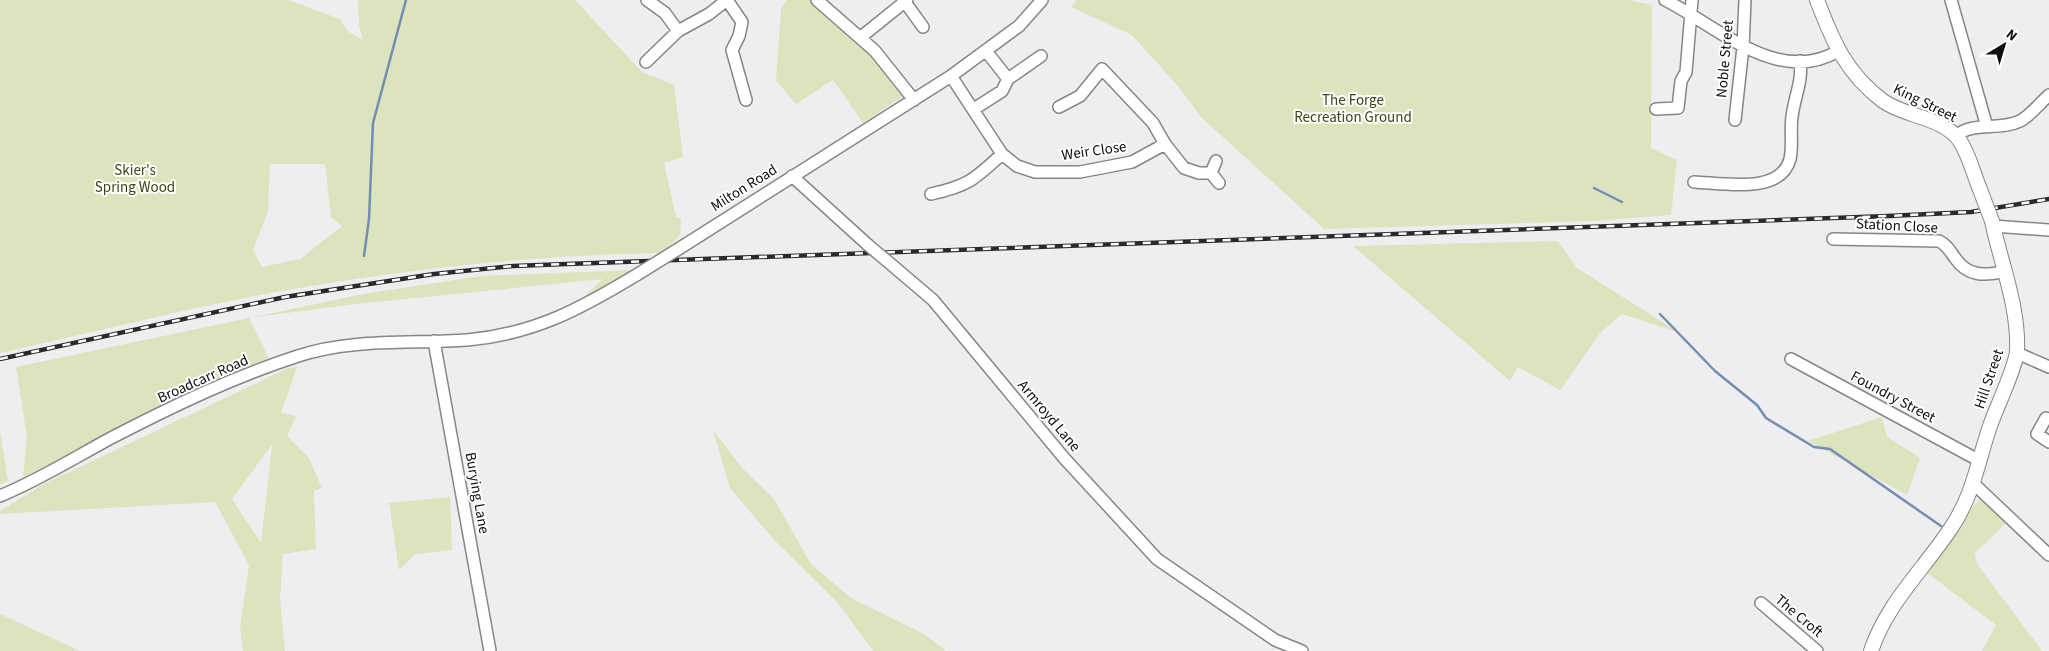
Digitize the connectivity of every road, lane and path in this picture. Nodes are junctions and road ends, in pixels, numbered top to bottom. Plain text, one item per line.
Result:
1 (648, 0) edge
2 (727, 0) edge
3 (817, 0) edge
4 (1042, 0) edge
5 (1665, 0) edge
6 (1692, 0) edge
7 (1745, 0) edge
8 (1818, 0) edge
9 (1951, 0) edge
10 (899, 3) edge
11 (1692, 14) junction
12 (923, 27) dead end
13 (678, 31) junction
14 (861, 37) junction
15 (1743, 47) junction
16 (986, 51) junction
17 (1838, 51) junction
18 (1041, 56) dead end
19 (1800, 61) junction
20 (646, 62) dead end
21 (951, 76) junction
22 (1008, 78) junction
23 (2049, 95) edge
24 (746, 100) dead end
25 (914, 100) junction
26 (1059, 107) dead end
27 (974, 109) junction
28 (1656, 109) dead end
29 (1735, 120) dead end
30 (1987, 127) junction
31 (1956, 136) junction
32 (1165, 144) junction
33 (1002, 154) junction
34 (1216, 161) dead end
35 (1211, 173) junction
36 (792, 176) junction
37 (1694, 182) dead end
38 (1219, 183) dead end
39 (932, 194) dead end
40 (1993, 224) junction
41 (2049, 230) edge
42 (1833, 239) dead end
43 (2005, 271) junction
44 (434, 341) junction
45 (2017, 354) junction
46 (1791, 359) dead end
47 (2049, 367) edge
48 (2046, 418) dead end
49 (2049, 442) edge
50 (1980, 461) junction
51 (1974, 484) junction
52 (0, 496) edge
53 (2049, 555) edge
54 (1761, 603) dead end
55 (490, 651) edge
56 (1302, 651) edge
57 (1817, 651) edge
58 (1871, 651) edge

1 - 13 street
2 - 13 street
2 - 24 street
3 - 14 street
4 - 16 street, Milton Road
5 - 11 street
6 - 11 street
7 - 15 street, Noble Street
8 - 17 main road, King Street
9 - 30 street
10 - 12 street
10 - 14 street
11 - 15 street
11 - 28 street
13 - 20 street
14 - 25 street
15 - 19 street
15 - 29 street, Noble Street
16 - 21 street, Milton Road
16 - 22 street
17 - 19 street
17 - 31 main road, King Street
18 - 22 street
19 - 37 street
21 - 25 street, Milton Road
21 - 27 street, Weir Close
22 - 27 street
23 - 30 street
25 - 36 street, Milton Road
26 - 32 street
27 - 33 street, Weir Close
30 - 31 street
31 - 40 main road, Hill Street, bridge
32 - 33 street, Weir Close
32 - 35 street
33 - 39 street
34 - 35 street
35 - 38 street
36 - 44 street, Milton Road, bridge
36 - 56 street, Armroyd Lane, bridge
40 - 41 street
40 - 43 main road, Hill Street
42 - 43 street, Station Close
43 - 45 main road, Hill Street
44 - 52 street, Broadcarr Road
44 - 55 street, Burying Lane
45 - 47 street
45 - 50 main road, Hill Street
46 - 50 street, Foundry Street
48 - 49 street
50 - 51 main road, Hill Street
51 - 53 street
51 - 58 main road, Hill Street
54 - 57 street, The Croft

